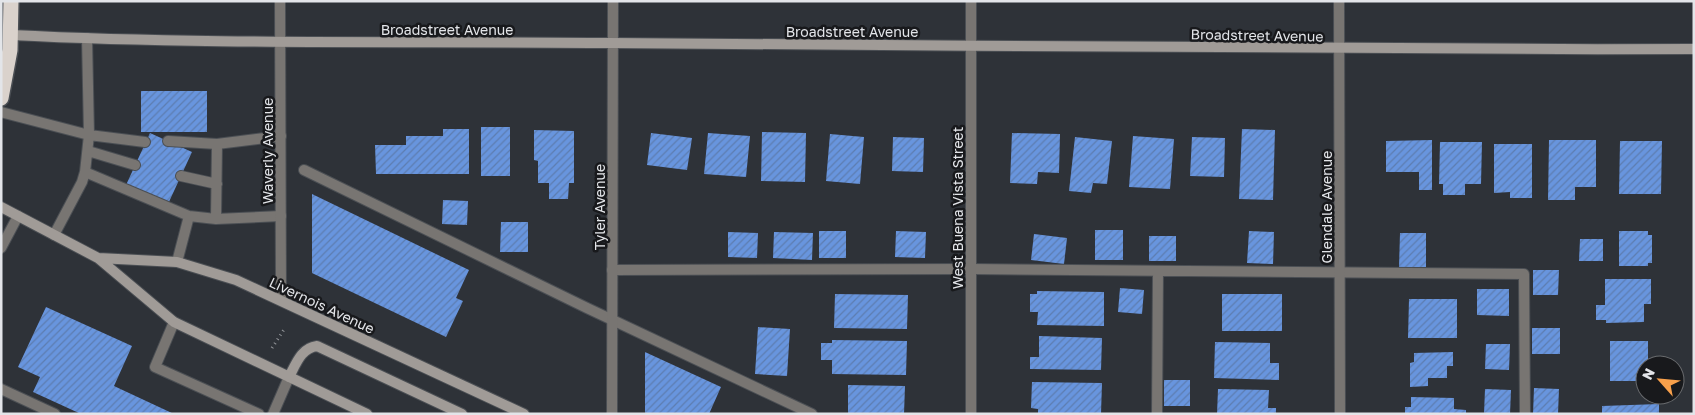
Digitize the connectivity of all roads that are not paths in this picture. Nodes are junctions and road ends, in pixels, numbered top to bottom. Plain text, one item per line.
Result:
1 (11, 1) edge
2 (280, 1) edge
3 (613, 1) edge
4 (971, 1) edge
5 (1339, 1) edge
6 (11, 36) junction
7 (87, 38) junction
8 (280, 42) junction
9 (613, 43) junction
10 (971, 45) junction
11 (1339, 49) junction
12 (1694, 49) edge
13 (1, 98) edge
14 (1, 112) edge
15 (89, 135) junction
16 (280, 136) junction
17 (168, 141) dead end
18 (146, 142) dead end
19 (217, 144) junction
20 (88, 151) junction
21 (135, 165) dead end
22 (304, 170) dead end
23 (85, 172) junction
24 (181, 176) dead end
25 (217, 184) junction
26 (1, 207) edge
27 (18, 216) junction
28 (189, 216) junction
29 (281, 216) junction
30 (216, 219) junction
31 (54, 235) junction
32 (1, 248) edge
33 (98, 258) junction
34 (177, 262) junction
35 (612, 270) junction
36 (971, 270) junction
37 (1158, 271) junction
38 (1340, 272) junction
39 (281, 300) junction
40 (612, 319) junction
41 (174, 322) junction
42 (289, 377) junction
43 (1, 389) edge
44 (55, 414) edge
45 (259, 414) edge
46 (273, 414) edge
47 (367, 414) edge
48 (462, 414) edge
49 (524, 414) edge
50 (612, 414) edge
51 (812, 414) edge
52 (971, 414) edge
53 (1157, 414) edge
54 (1340, 414) edge
55 (1525, 414) edge

1 - 6 highway
2 - 8 street, Waverly Avenue
3 - 9 street, Tyler Avenue
4 - 10 street, West Buena Vista Street
5 - 11 street, Glendale Avenue
6 - 7 street, Broadstreet Avenue
6 - 13 highway
7 - 8 street, Broadstreet Avenue
7 - 15 street
8 - 9 street, Broadstreet Avenue
8 - 16 street, Waverly Avenue
9 - 10 street, Broadstreet Avenue
9 - 35 street, Tyler Avenue
10 - 11 street, Broadstreet Avenue
10 - 36 street, West Buena Vista Street
11 - 12 street, Broadstreet Avenue
11 - 38 street, Glendale Avenue
14 - 15 street
15 - 18 street
15 - 20 street
16 - 19 street
16 - 29 street, Waverly Avenue
17 - 19 street
19 - 25 street
20 - 21 street
20 - 23 street
22 - 40 street
23 - 28 street
23 - 31 street
24 - 25 street
25 - 30 street
26 - 27 street, Livernois Avenue
27 - 31 street, Livernois Avenue
27 - 32 street
28 - 30 street
28 - 34 street
29 - 30 street
29 - 39 street, Waverly Avenue
31 - 33 street, Livernois Avenue
33 - 34 street, Livernois Avenue
33 - 41 street, Livernois Avenue
34 - 39 street, Livernois Avenue
35 - 36 street
35 - 40 street, Tyler Avenue
36 - 37 street
36 - 52 street, West Buena Vista Street
37 - 38 street
37 - 53 street
38 - 54 street, Glendale Avenue
38 - 55 street
39 - 49 street, Livernois Avenue
40 - 50 street, Tyler Avenue
40 - 51 street
41 - 42 street, Livernois Avenue
41 - 45 street
42 - 46 street
42 - 47 street, Livernois Avenue
42 - 48 street
43 - 44 street

